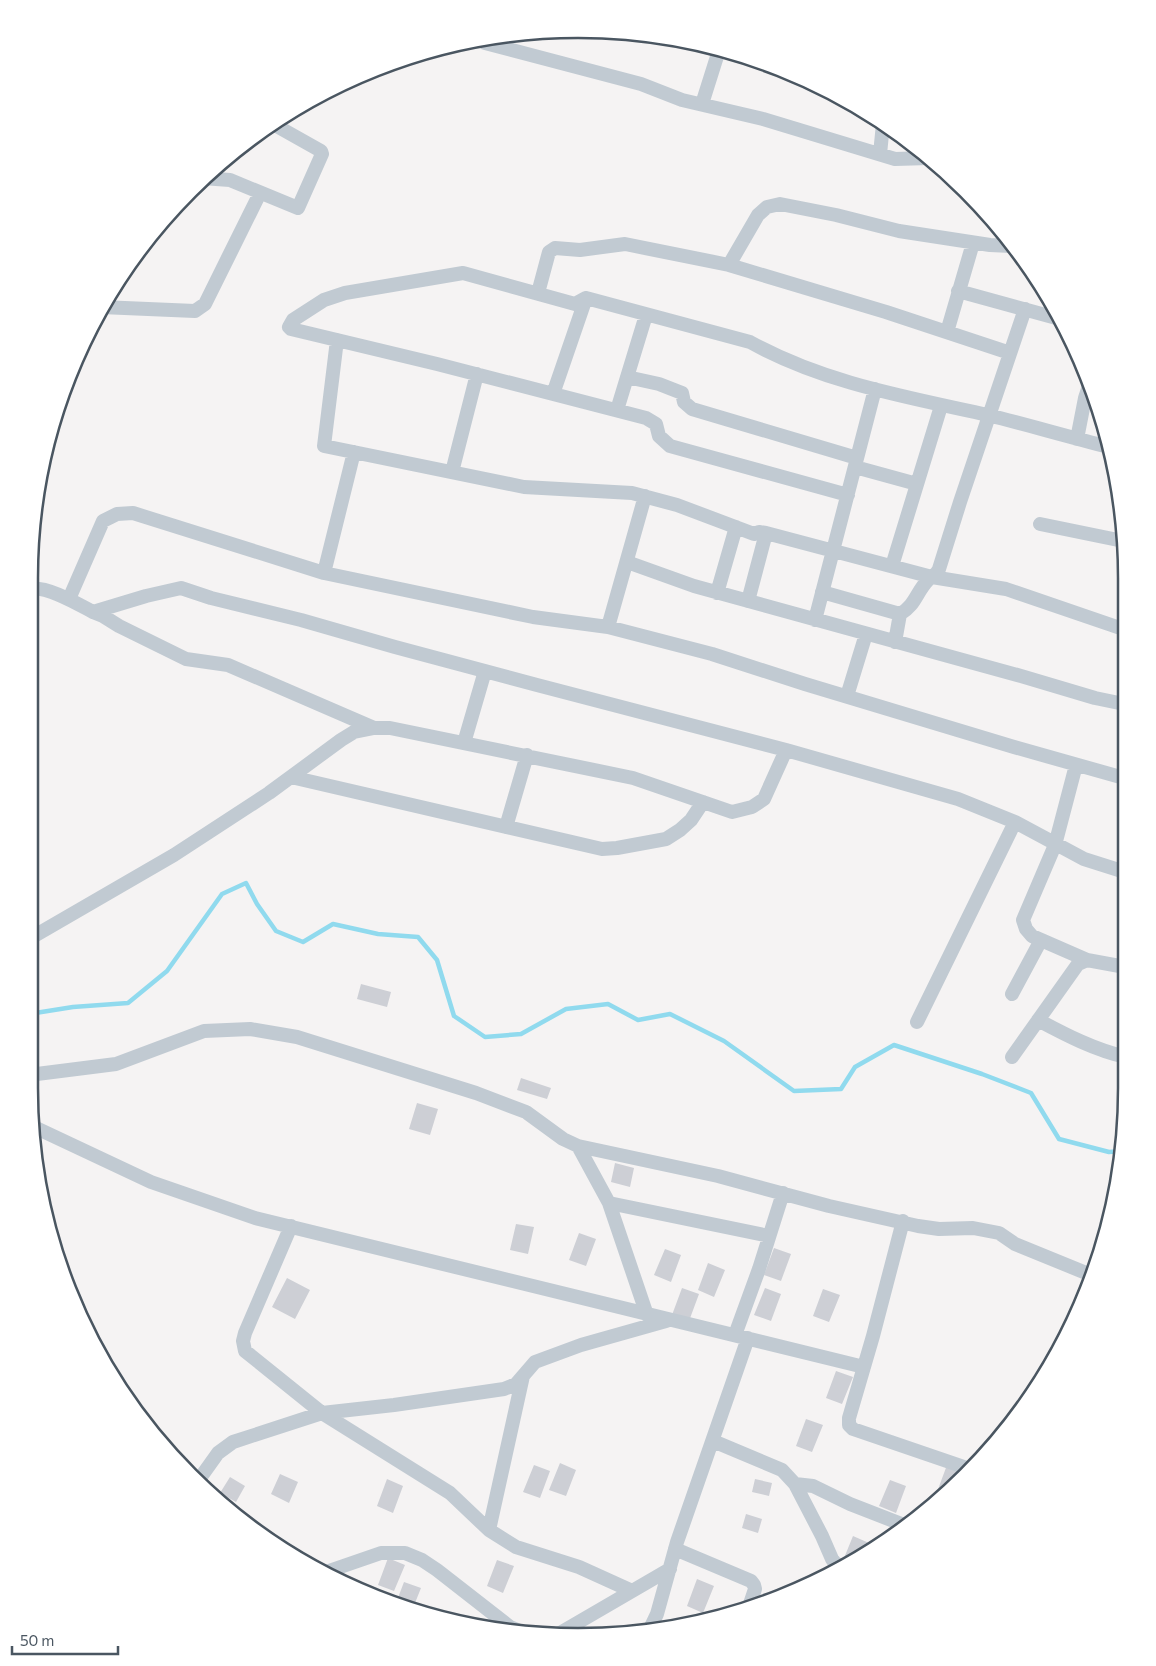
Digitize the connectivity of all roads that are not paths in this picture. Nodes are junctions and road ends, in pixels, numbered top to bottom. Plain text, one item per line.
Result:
1 (492, 45) edge
2 (717, 56) edge
3 (702, 104) junction
4 (280, 128) edge
5 (882, 131) edge
6 (880, 154) junction
7 (918, 158) edge
8 (215, 179) edge
9 (260, 193) junction
10 (972, 242) junction
11 (1004, 245) edge
12 (729, 265) junction
13 (958, 291) junction
14 (538, 294) junction
15 (586, 298) junction
16 (110, 307) edge
17 (1025, 309) junction
18 (646, 315) junction
19 (1051, 317) edge
20 (946, 332) junction
21 (337, 340) junction
22 (1010, 353) junction
23 (477, 374) junction
24 (627, 377) junction
25 (875, 389) junction
26 (553, 394) junction
27 (1086, 394) edge
28 (941, 406) junction
29 (617, 410) junction
30 (988, 416) junction
31 (1077, 439) junction
32 (1102, 445) edge
33 (354, 452) junction
34 (856, 462) junction
35 (452, 472) junction
36 (917, 484) junction
37 (848, 495) junction
38 (645, 496) junction
39 (1040, 524) dead end
40 (736, 528) junction
41 (766, 533) junction
42 (1117, 540) edge
43 (833, 550) junction
44 (627, 562) junction
45 (892, 566) junction
46 (324, 573) junction
47 (932, 577) junction
48 (38, 588) edge
49 (717, 592) junction
50 (822, 592) junction
51 (70, 600) junction
52 (748, 601) junction
53 (94, 612) junction
54 (900, 614) junction
55 (815, 620) junction
56 (608, 627) junction
57 (1118, 627) edge
58 (866, 634) junction
59 (895, 642) junction
60 (485, 671) junction
61 (846, 696) junction
62 (1118, 703) edge
63 (374, 728) junction
64 (464, 743) junction
65 (786, 750) junction
66 (527, 756) junction
67 (1076, 765) junction
68 (1118, 774) edge
69 (291, 777) junction
70 (703, 802) junction
71 (1015, 822) junction
72 (506, 826) junction
73 (1055, 845) junction
74 (1118, 870) edge
75 (38, 935) edge
76 (1041, 940) junction
77 (1087, 960) junction
78 (1118, 966) edge
79 (1012, 994) dead end
80 (1038, 1020) junction
81 (917, 1022) dead end
82 (1118, 1056) edge
83 (1012, 1057) dead end
84 (38, 1074) edge
85 (40, 1130) edge
86 (578, 1146) junction
87 (783, 1193) junction
88 (608, 1203) junction
89 (903, 1221) junction
90 (291, 1226) junction
91 (769, 1236) junction
92 (1086, 1273) edge
93 (647, 1315) junction
94 (668, 1320) junction
95 (741, 1337) junction
96 (864, 1367) junction
97 (523, 1376) junction
98 (322, 1413) junction
99 (713, 1441) junction
100 (963, 1467) edge
101 (202, 1475) edge
102 (795, 1484) junction
103 (899, 1523) edge
104 (489, 1530) junction
105 (675, 1549) junction
106 (835, 1563) edge
107 (670, 1569) junction
108 (333, 1570) edge
109 (632, 1591) junction
110 (751, 1600) edge
111 (652, 1623) edge
112 (506, 1624) edge
113 (568, 1628) edge

1 - 3 street
2 - 3 street
3 - 6 street
4 - 9 street
5 - 6 street
6 - 7 street
8 - 9 street
9 - 16 street
10 - 11 street
10 - 12 street
10 - 13 street
12 - 14 street
12 - 20 street
13 - 17 street
13 - 20 street
14 - 15 street
14 - 21 street
15 - 18 street
15 - 26 street
17 - 19 street
17 - 22 street
18 - 24 street
18 - 25 street
20 - 22 street
21 - 23 street
21 - 33 street
22 - 30 street
23 - 26 street
23 - 35 street
24 - 29 street
24 - 34 street
25 - 28 street
25 - 34 street
26 - 29 street
27 - 31 street
28 - 30 street
28 - 36 street
29 - 37 street
30 - 31 street
30 - 47 street
31 - 32 street
33 - 35 street
33 - 46 street
34 - 36 street
34 - 37 street
35 - 38 street
36 - 45 street
37 - 43 street
38 - 40 street
38 - 44 street
39 - 42 street
40 - 41 street
40 - 49 street
41 - 43 street
41 - 52 street
43 - 45 street
43 - 50 street
44 - 49 street
44 - 56 street
45 - 47 street
46 - 51 street
46 - 56 street
47 - 54 street
47 - 57 street
48 - 51 street
49 - 52 street
50 - 54 street
50 - 55 street
51 - 53 street
52 - 55 street
53 - 60 street
53 - 63 street
54 - 59 street
55 - 58 street
56 - 61 street
58 - 59 street
58 - 61 street
59 - 62 street
60 - 64 street
60 - 65 street
61 - 67 street
63 - 64 street
63 - 69 street
64 - 66 street
65 - 70 street
65 - 71 street
66 - 70 street
66 - 72 street
67 - 68 street
67 - 73 street
69 - 72 street
69 - 75 street
70 - 72 street
71 - 73 street
71 - 81 street
73 - 74 street
73 - 76 street
76 - 77 street
76 - 79 street
77 - 78 street
77 - 80 street
80 - 82 street
80 - 83 street
84 - 86 street
85 - 90 street
86 - 87 street
86 - 88 street
87 - 89 street
87 - 91 street
88 - 91 street
88 - 93 street
89 - 92 street
89 - 96 street
90 - 93 street
90 - 98 street
91 - 95 street
93 - 94 street
94 - 95 street
94 - 97 street
95 - 96 street
95 - 99 street
96 - 100 street
97 - 98 street
97 - 104 street
98 - 101 street
98 - 104 street
99 - 102 street
99 - 105 street
102 - 103 street
102 - 106 street
104 - 109 street
105 - 107 street
105 - 110 street
107 - 109 street
107 - 111 street
108 - 112 street
109 - 113 street

